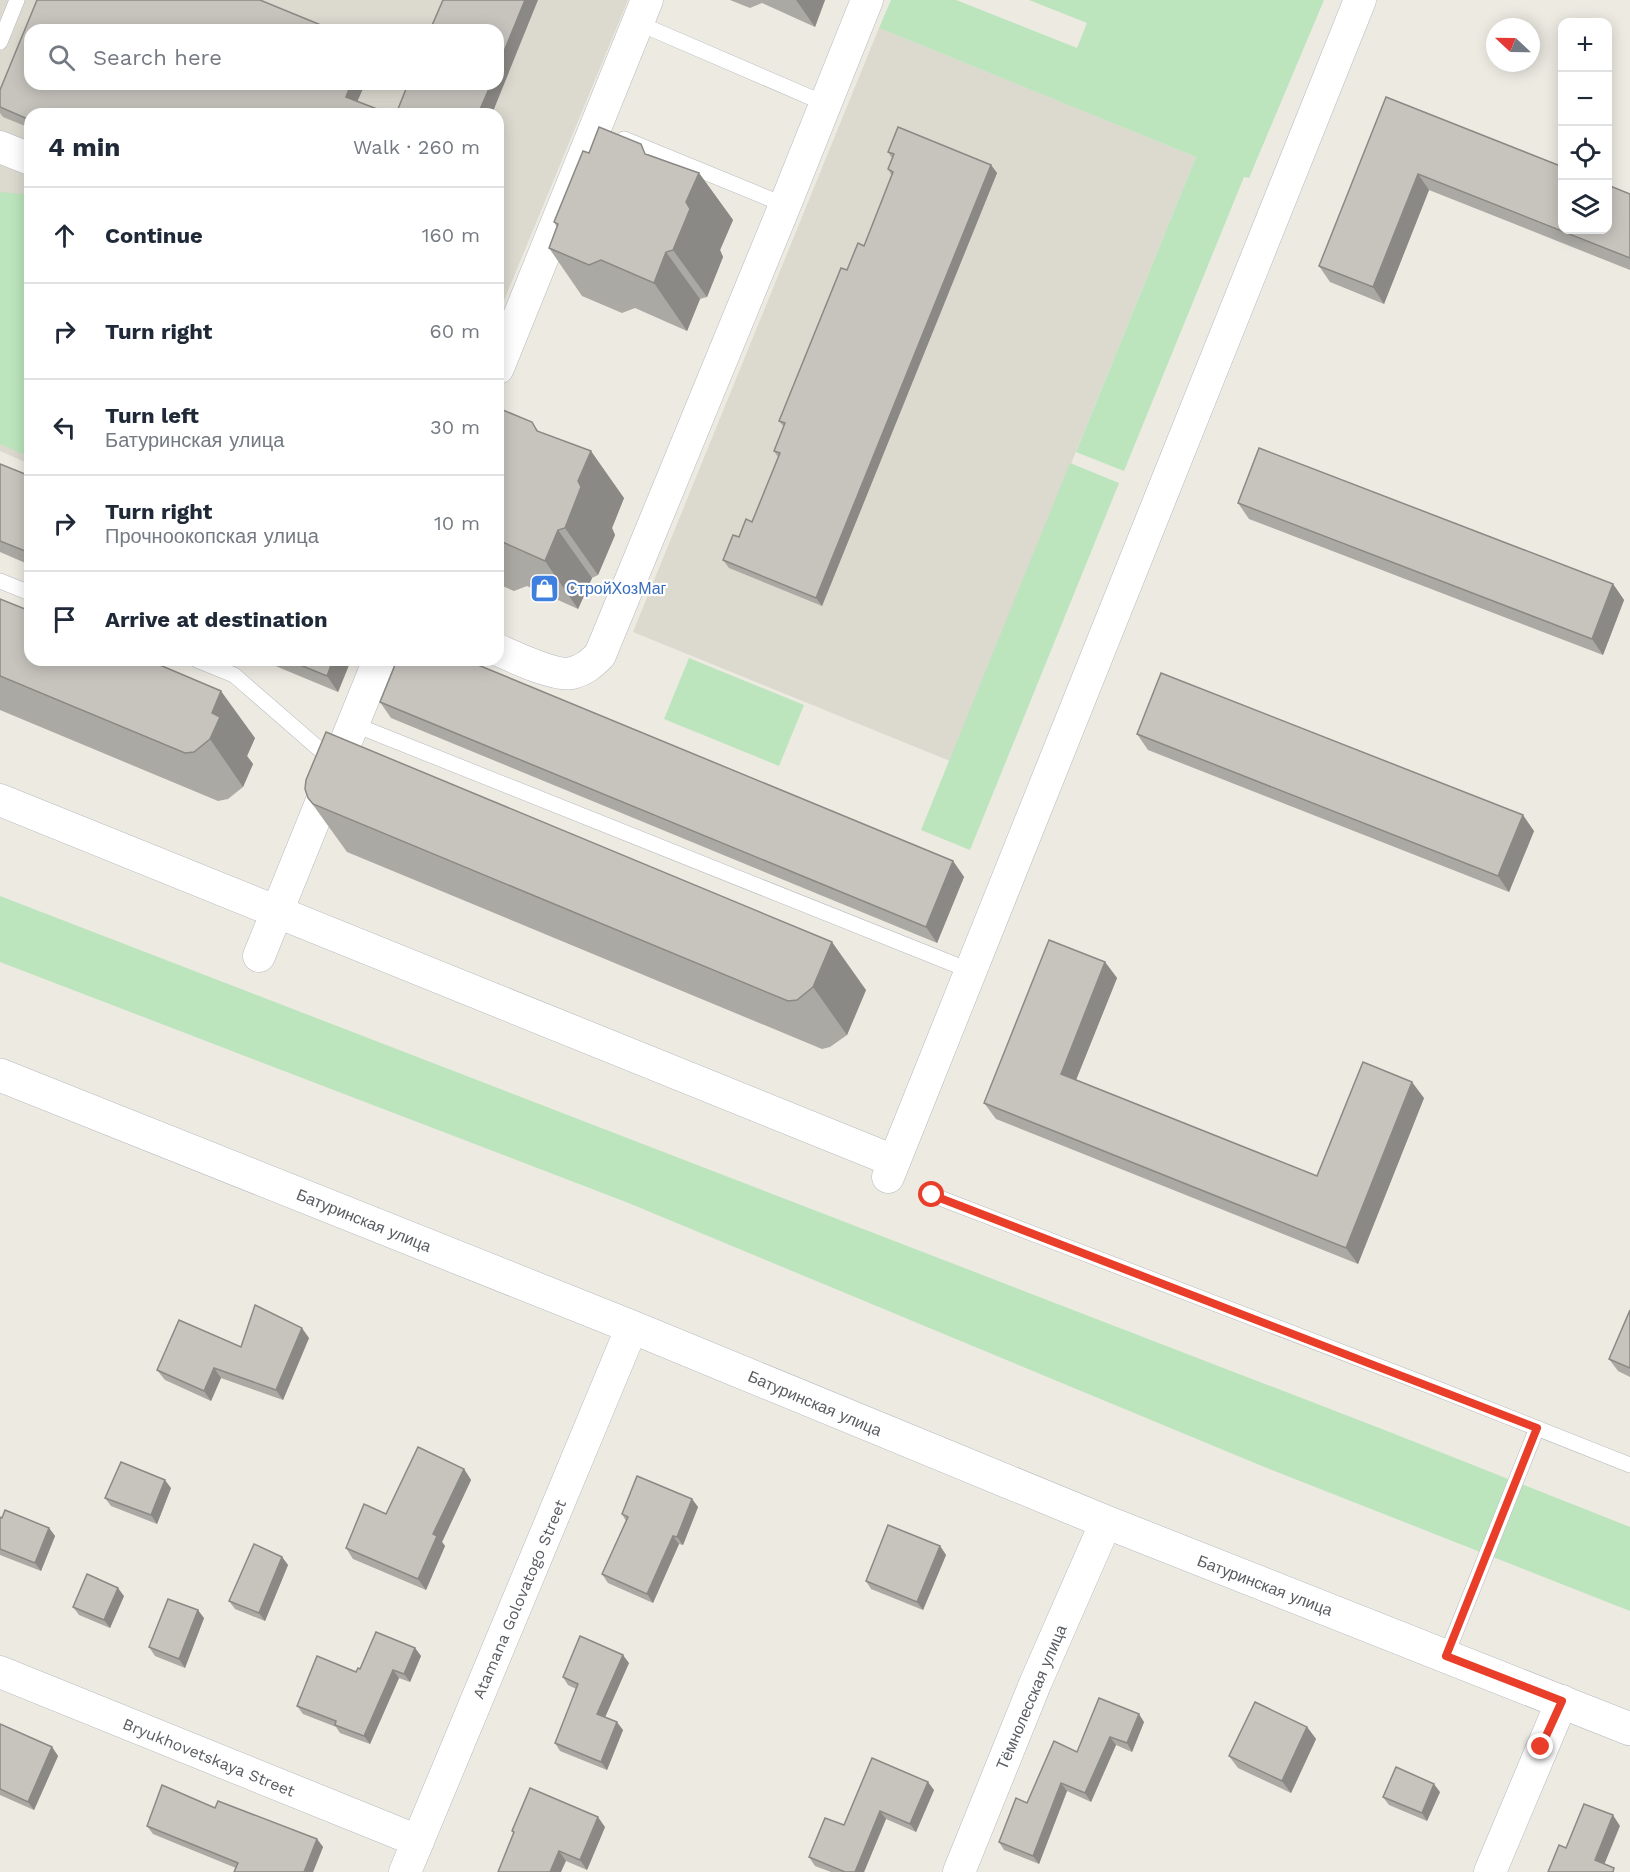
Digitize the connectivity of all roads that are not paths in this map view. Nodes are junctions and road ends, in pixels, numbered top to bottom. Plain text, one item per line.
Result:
1 (17, 0) edge
2 (867, 0) edge
3 (1360, 0) edge
4 (643, 11) edge
5 (0, 42) edge
6 (826, 104) junction
7 (596, 128) junction
8 (0, 147) edge
9 (24, 157) edge
10 (785, 205) junction
11 (507, 324) edge
12 (0, 581) edge
13 (24, 591) edge
14 (504, 653) edge
15 (212, 666) edge
16 (376, 666) edge
17 (353, 724) junction
18 (337, 764) junction
19 (0, 800) edge
20 (277, 911) junction
21 (259, 956) dead end
22 (971, 970) junction
23 (0, 1075) edge
24 (932, 1195) dead end
25 (632, 1327) junction
26 (1537, 1428) junction
27 (1630, 1465) edge
28 (1106, 1522) junction
29 (1446, 1656) junction
30 (0, 1672) edge
31 (1562, 1701) junction
32 (1630, 1729) edge
33 (418, 1842) junction
34 (405, 1872) edge
35 (959, 1872) edge
36 (1490, 1872) edge

1 - 5 lane
2 - 6 street
3 - 22 street
4 - 6 lane
4 - 7 street
6 - 10 street
7 - 10 lane
7 - 11 street
8 - 9 street
10 - 14 street
12 - 13 lane
15 - 18 lane
16 - 17 street
17 - 18 street
17 - 22 lane
18 - 20 street
19 - 20 street
20 - 21 street
20 - 22 street
23 - 25 street, Батуринская улица
24 - 26 lane
25 - 28 street, Батуринская улица
25 - 33 street, Atamana Golovatogo Street
26 - 27 lane
26 - 29 lane
28 - 29 street, Батуринская улица
28 - 35 street, Тёмнолесская улица
29 - 31 street, Батуринская улица
30 - 33 street, Bryukhovetskaya Street
31 - 32 street, Батуринская улица
31 - 36 street
33 - 34 street, Atamana Golovatogo Street

